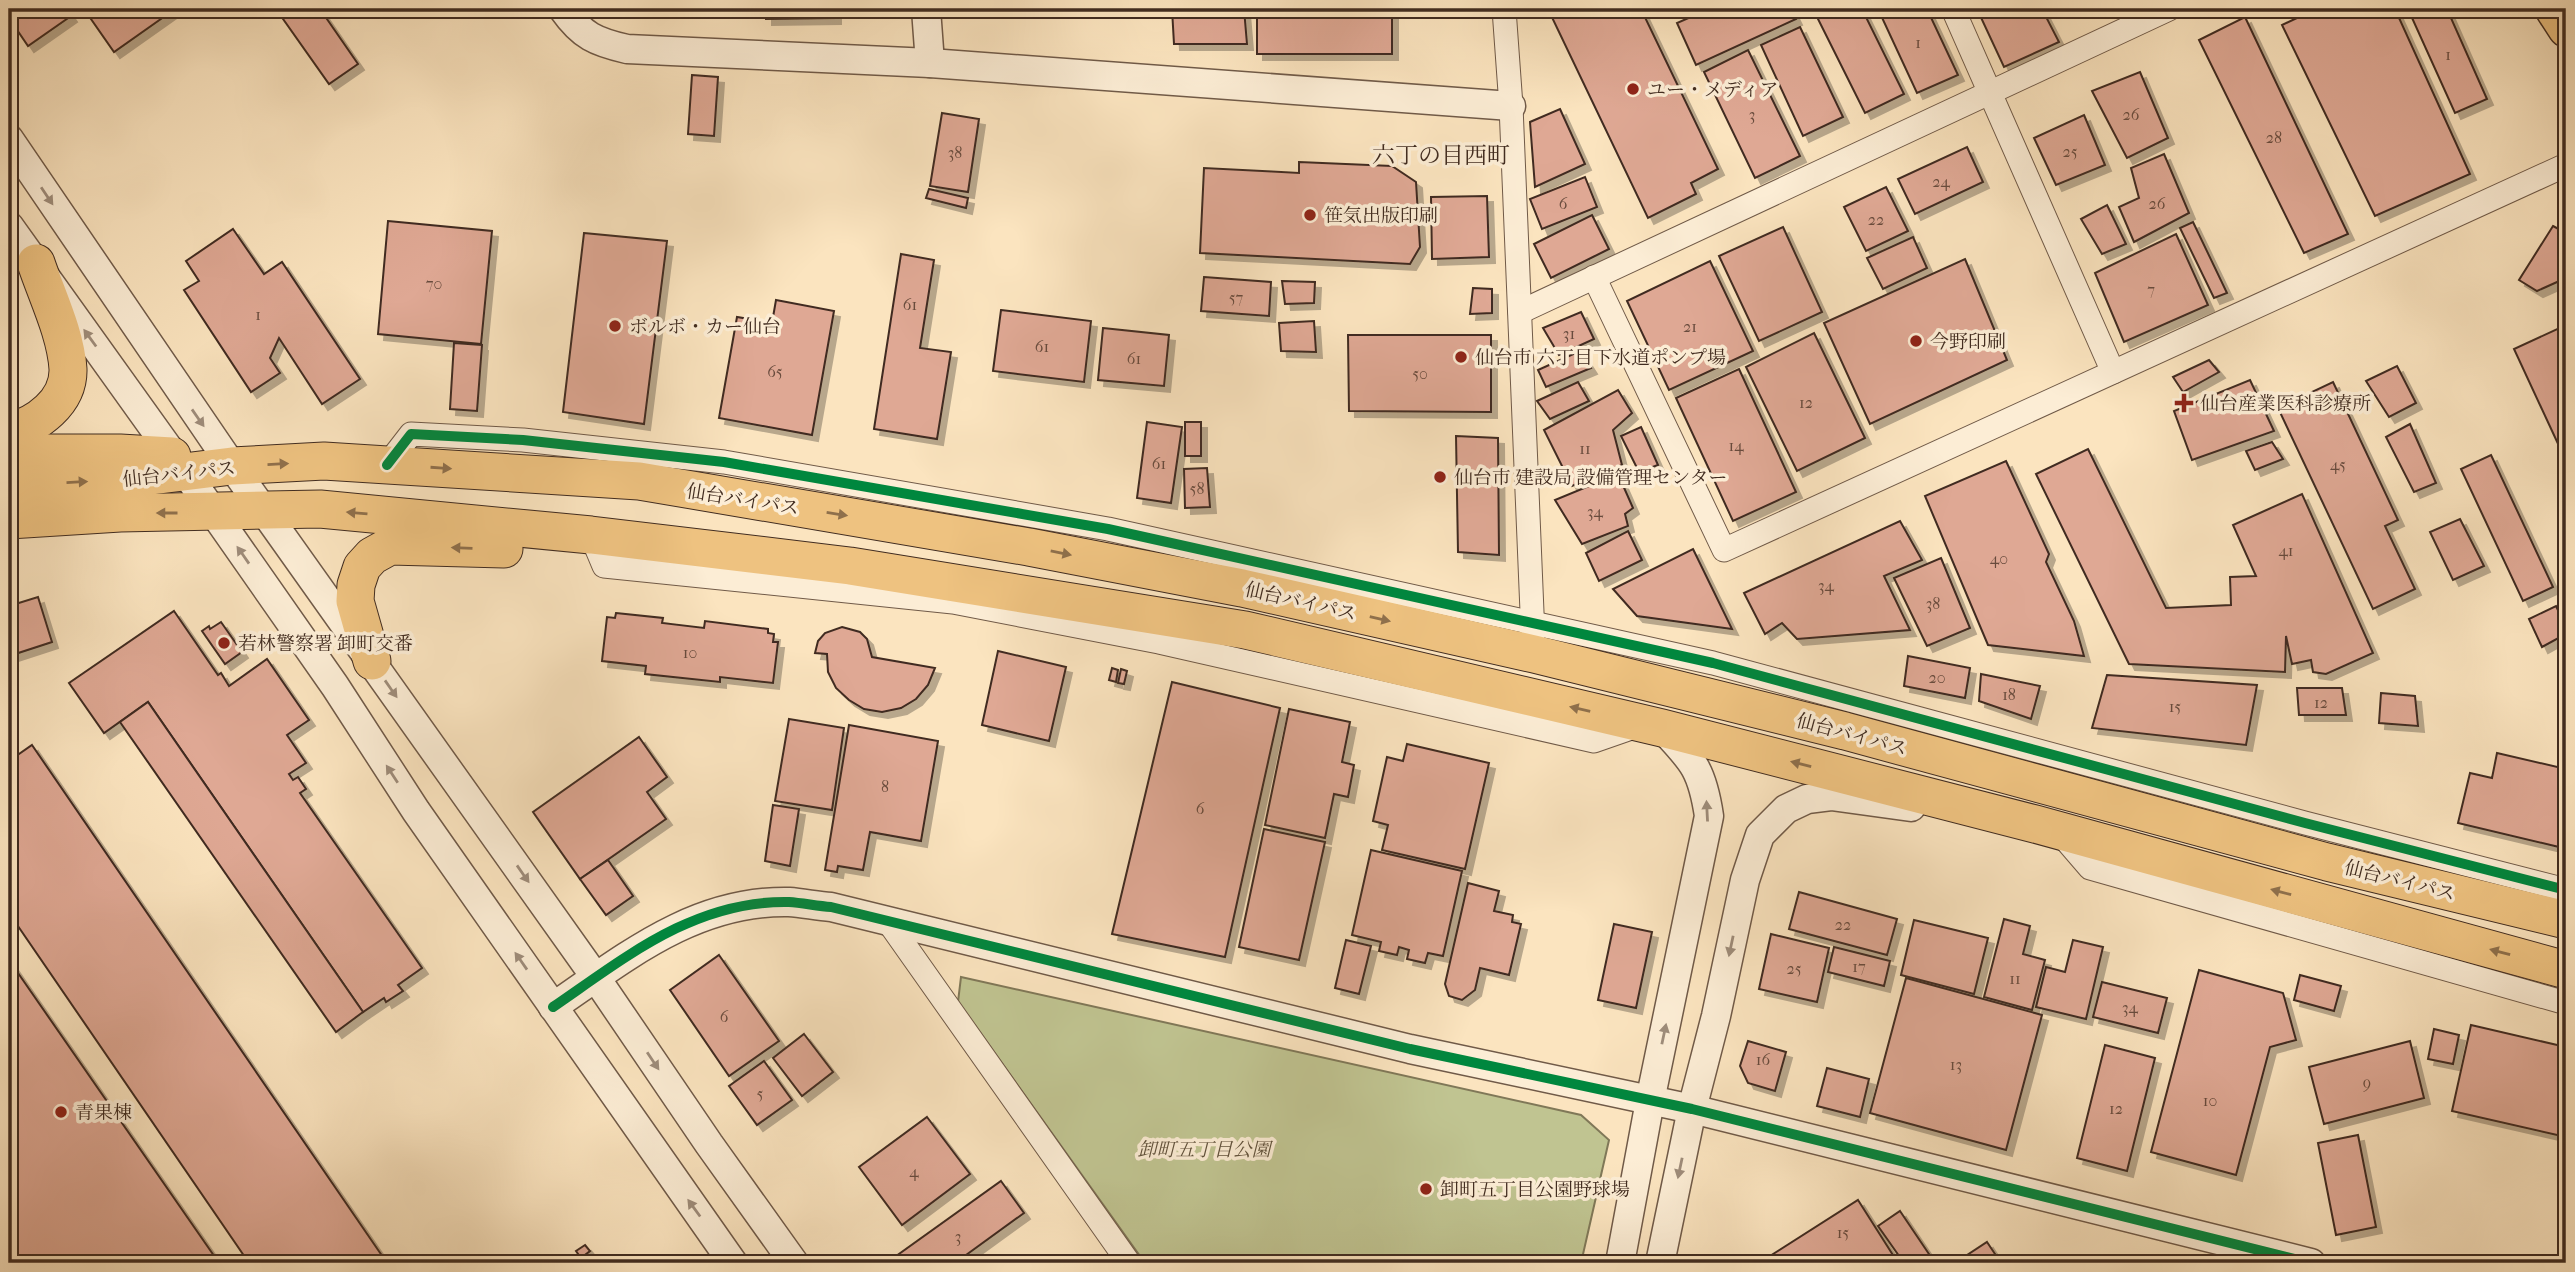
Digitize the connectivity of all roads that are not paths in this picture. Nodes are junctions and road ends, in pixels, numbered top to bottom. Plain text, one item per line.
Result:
1 (563, 9) edge
2 (926, 9) edge
3 (1504, 9) edge
4 (1954, 9) edge
5 (2169, 9) edge
6 (2553, 9) edge
7 (2566, 29) edge
8 (930, 63) junction
9 (1991, 93) junction
10 (1511, 106) junction
11 (9, 139) edge
12 (2566, 165) edge
13 (9, 226) edge
14 (36, 263) junction
15 (1594, 277) junction
16 (1520, 312) junction
17 (2113, 372) junction
18 (9, 432) edge
19 (9, 453) edge
20 (180, 465) junction
21 (232, 466) junction
22 (9, 486) edge
23 (265, 510) junction
24 (213, 512) junction
25 (9, 520) edge
26 (551, 531) junction
27 (1533, 638) junction
28 (372, 662) junction
29 (1652, 726) junction
30 (2046, 827) junction
31 (2566, 890) edge
32 (887, 920) junction
33 (2566, 920) edge
34 (2566, 970) edge
35 (596, 978) junction
36 (2566, 1003) edge
37 (553, 1007) junction
38 (1650, 1101) junction
39 (1692, 1109) junction
40 (733, 1263) edge
41 (794, 1263) edge
42 (1129, 1263) edge
43 (1620, 1263) edge
44 (1660, 1263) edge
45 (2311, 1263) edge

1 - 8 street
2 - 8 street
3 - 10 street
4 - 9 street
5 - 9 street
6 - 7 main road
8 - 10 street
9 - 15 street
9 - 17 street
10 - 16 street
11 -> 21 street
12 - 17 street
13 - 14 street
14 - 18 highway
20 -> 14 street
15 - 16 street
15 - 17 street
16 - 27 street
19 - 20 highway
20 - 21 highway, 仙台バイパス
22 -> 20 highway, 仙台バイパス
20 - 24 street
21 - 23 street
21 -> 27 highway, 仙台バイパス
23 - 24 highway, 仙台バイパス
26 -> 23 highway, 仙台バイパス
23 - 28 street
24 -> 25 highway, 仙台バイパス
37 -> 24 street
26 -> 28 highway
26 - 29 highway, 仙台バイパス
27 - 31 street
27 - 33 highway, 仙台バイパス
28 -> 35 street
30 -> 29 highway, 仙台バイパス
38 -> 29 street
34 -> 30 highway, 仙台バイパス
30 - 36 street
30 -> 39 street
32 - 35 street
32 - 38 street
32 - 42 street
35 - 37 street
35 -> 41 street
40 -> 37 street
38 - 39 street
38 - 43 street
39 -> 44 street
39 - 45 street

